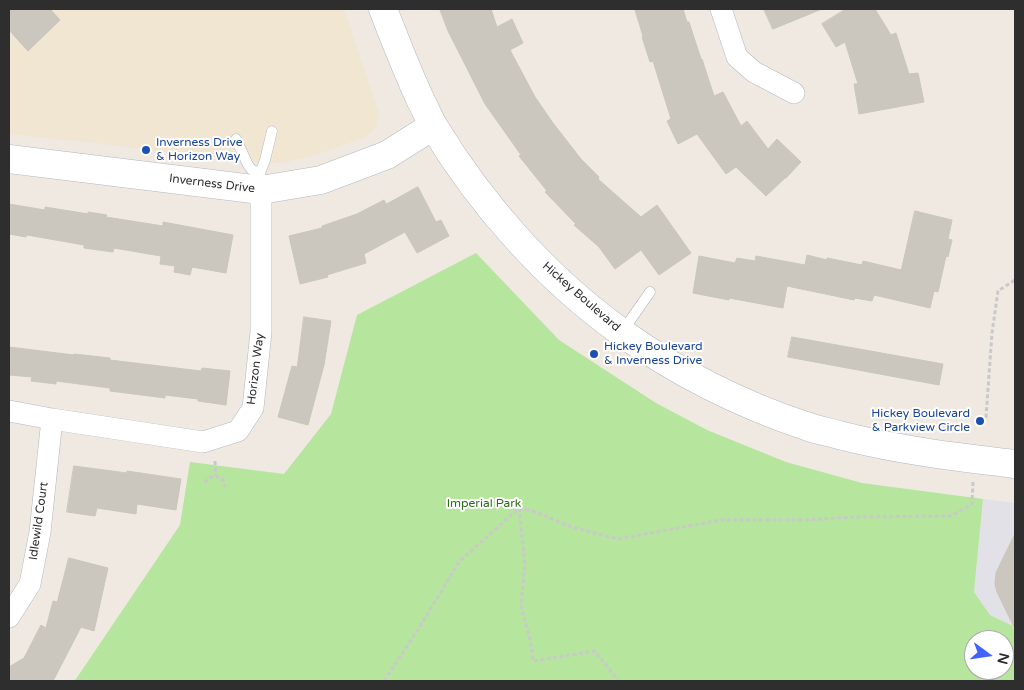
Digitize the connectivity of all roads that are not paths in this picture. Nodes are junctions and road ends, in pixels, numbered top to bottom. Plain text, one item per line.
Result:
1 (383, 9) edge
2 (721, 9) edge
3 (794, 93) dead end
4 (433, 126) junction
5 (272, 131) dead end
6 (236, 139) dead end
7 (9, 158) edge
8 (261, 181) junction
9 (650, 292) dead end
10 (621, 332) junction
11 (9, 411) edge
12 (52, 419) junction
13 (1015, 464) edge
14 (9, 617) edge

1 - 4 main road, Hickey Boulevard
2 - 3 street
4 - 8 main road, Inverness Drive
4 - 10 main road, Hickey Boulevard
5 - 8 lane
6 - 8 lane
7 - 8 main road, Inverness Drive
8 - 12 street, Horizon Way
9 - 10 lane
10 - 13 main road, Hickey Boulevard
11 - 12 street, Horizon Way
12 - 14 street, Idlewild Court

